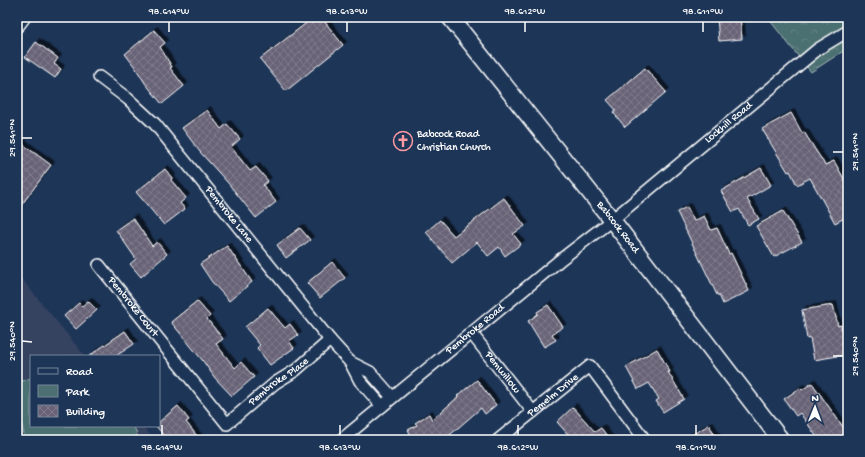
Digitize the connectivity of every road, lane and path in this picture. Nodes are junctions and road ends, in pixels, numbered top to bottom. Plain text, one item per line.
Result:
1 (23, 17) edge
2 (450, 17) edge
3 (17, 25) edge
4 (848, 31) edge
5 (99, 76) dead end
6 (612, 220) junction
7 (99, 265) dead end
8 (472, 334) junction
9 (330, 340) junction
10 (350, 362) junction
11 (392, 397) junction
12 (382, 406) junction
13 (533, 412) junction
14 (228, 424) joint
15 (341, 440) edge
16 (498, 440) edge
17 (645, 440) edge
18 (781, 440) edge

1 - 3 street
2 - 6 main road, Babcock Road
4 - 6 street, Lockhill Road
5 - 9 street, Pembroke Lane
6 - 8 street, Pembroke Road
6 - 18 main road, Babcock Road
7 - 14 street, Pembroke Court
8 - 11 street, Pembroke Road
8 - 13 street, Pemwillow
9 - 10 street, Pembroke Lane
9 - 14 street, Pembroke Place
10 - 11 street, Pembroke Lane
10 - 12 street, Pembroke Lane
11 - 12 street, Pembroke Road
12 - 15 street, Pembroke Road
13 - 16 street, Pemelm Drive
13 - 17 street, Pemelm Drive

